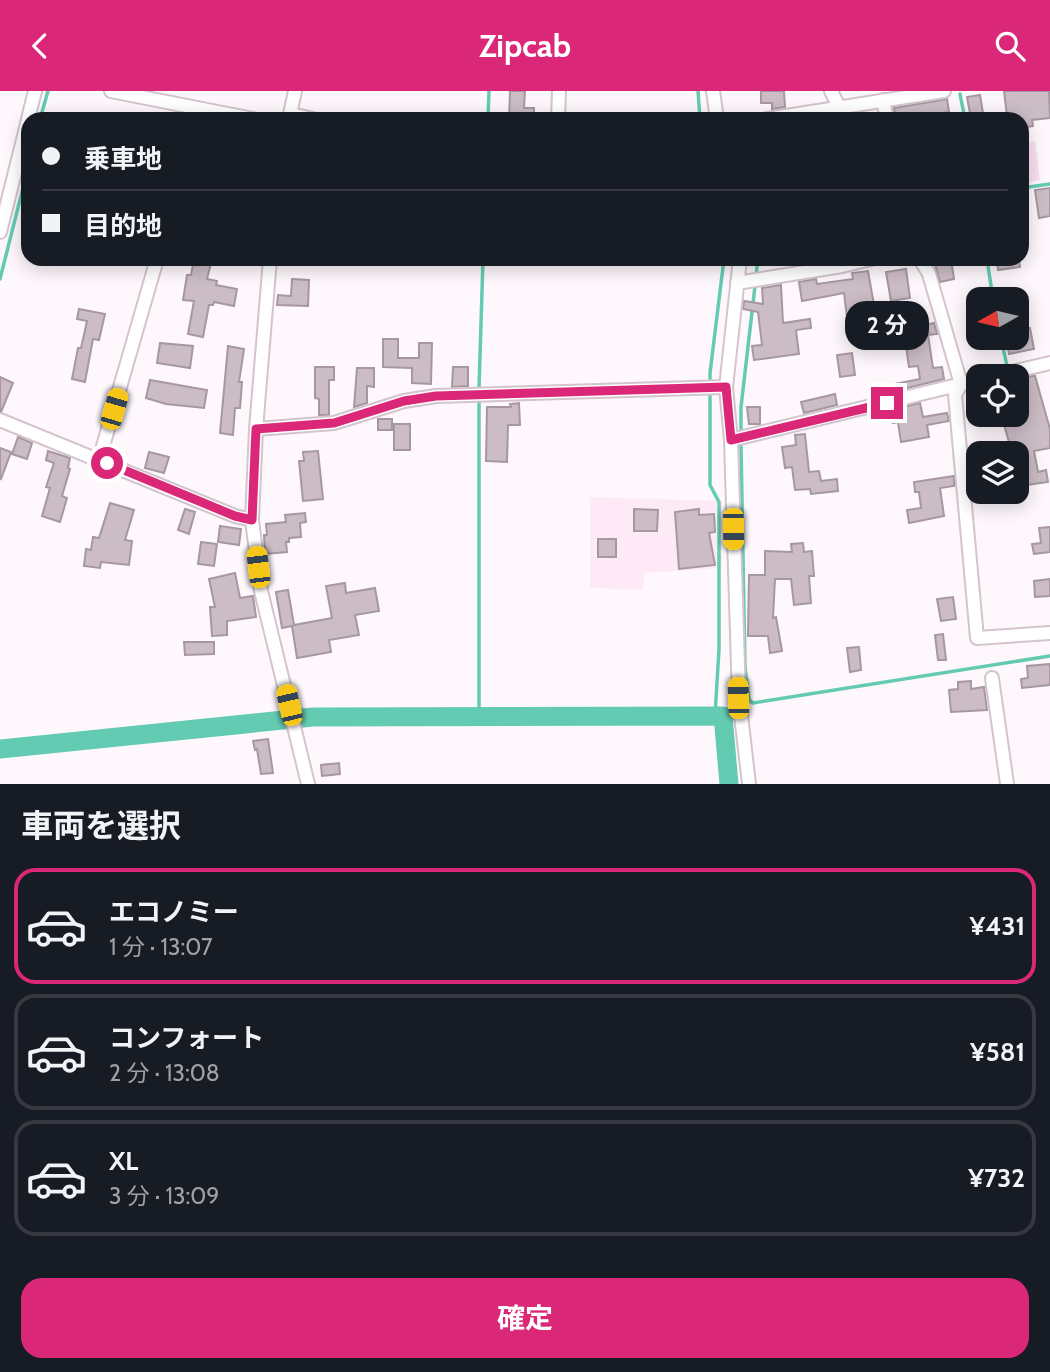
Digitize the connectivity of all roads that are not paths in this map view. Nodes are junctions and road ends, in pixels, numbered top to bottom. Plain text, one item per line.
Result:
1 (35, 91) edge
2 (111, 91) edge
3 (295, 91) edge
4 (559, 91) edge
5 (713, 91) edge
6 (831, 91) edge
7 (944, 91) edge
8 (883, 100) junction
9 (839, 107) junction
10 (30, 112) edge
11 (190, 112) edge
12 (291, 112) edge
13 (558, 112) edge
14 (716, 112) edge
15 (809, 112) edge
16 (886, 112) edge
17 (21, 148) edge
18 (0, 232) edge
19 (155, 266) edge
20 (269, 266) edge
21 (739, 266) edge
22 (842, 266) edge
23 (924, 266) edge
24 (737, 283) junction
25 (1050, 363) edge
26 (1029, 368) edge
27 (966, 383) edge
28 (961, 384) junction
29 (715, 388) junction
30 (0, 420) edge
31 (256, 429) junction
32 (731, 440) junction
33 (99, 460) junction
34 (252, 520) junction
35 (1050, 633) edge
36 (992, 678) dead end
37 (308, 784) edge
38 (749, 784) edge
39 (1007, 784) edge

1 - 10 street
2 - 11 street
3 - 12 street
4 - 13 street
5 - 14 street
6 - 9 street
7 - 8 street
8 - 9 street
8 - 16 street
9 - 15 street
17 - 18 street
19 - 33 street
20 - 31 street
21 - 24 street
22 - 24 street
23 - 28 street
24 - 29 street
25 - 26 street
27 - 28 street
28 - 32 street
28 - 35 street
29 - 31 street
29 - 32 street
30 - 33 street
31 - 34 street
32 - 38 street
33 - 34 street
34 - 37 street
36 - 39 street

